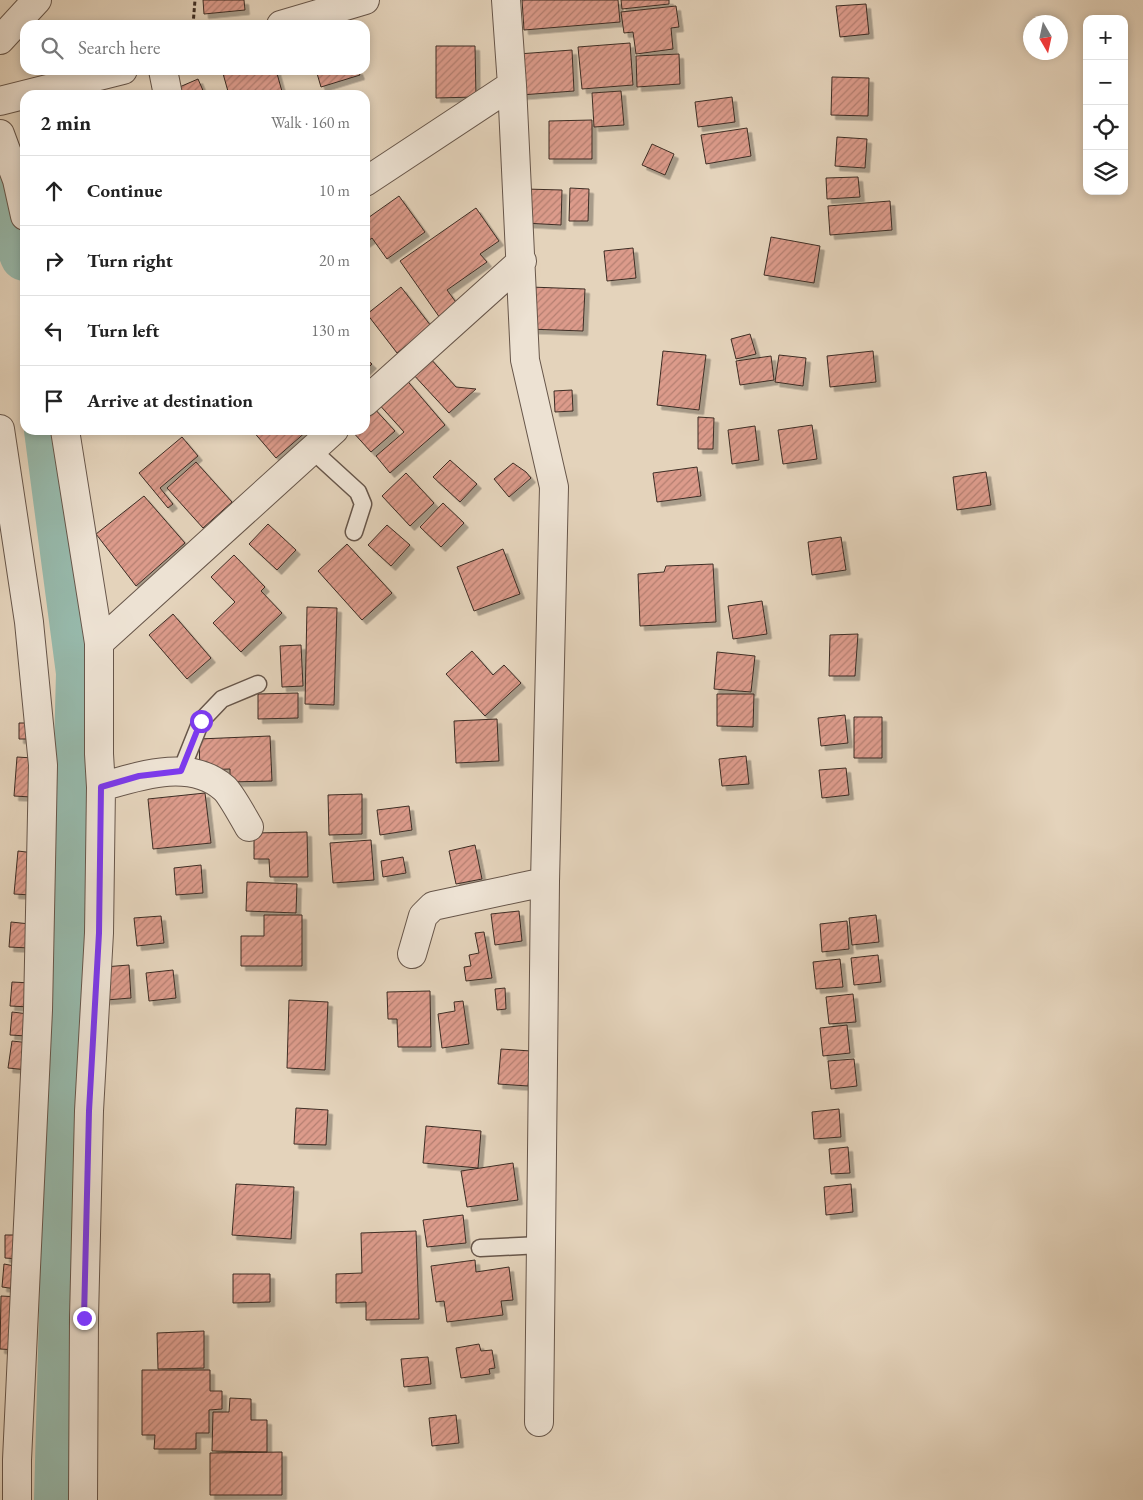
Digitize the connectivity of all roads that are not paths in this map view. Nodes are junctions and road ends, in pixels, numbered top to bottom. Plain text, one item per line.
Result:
1 (36, 0) edge
2 (365, 0) edge
3 (506, 0) edge
4 (298, 20) edge
5 (0, 40) edge
6 (103, 75) edge
7 (165, 75) edge
8 (512, 85) junction
9 (44, 90) edge
10 (167, 90) edge
11 (20, 96) edge
12 (0, 101) edge
13 (0, 134) edge
14 (370, 179) edge
15 (20, 194) edge
16 (522, 260) junction
17 (370, 397) edge
18 (0, 429) edge
19 (66, 435) edge
20 (328, 435) edge
21 (312, 450) junction
22 (354, 532) dead end
23 (99, 643) junction
24 (258, 684) dead end
25 (181, 771) junction
26 (101, 787) junction
27 (248, 827) dead end
28 (546, 882) junction
29 (412, 954) dead end
30 (541, 1245) junction
31 (480, 1248) dead end
32 (539, 1422) dead end
33 (17, 1500) edge
34 (83, 1500) edge

1 - 5 street
2 - 4 street
3 - 8 street
6 - 9 street
7 - 10 street
8 - 14 street
8 - 16 street
11 - 12 street
13 - 15 street
16 - 17 street
16 - 28 street
18 - 33 street
19 - 23 street
20 - 21 street
21 - 22 lane
21 - 23 street
23 - 26 street
24 - 25 lane
25 - 26 street
25 - 27 street
26 - 34 street
28 - 29 street
28 - 30 street
30 - 31 lane
30 - 32 street

